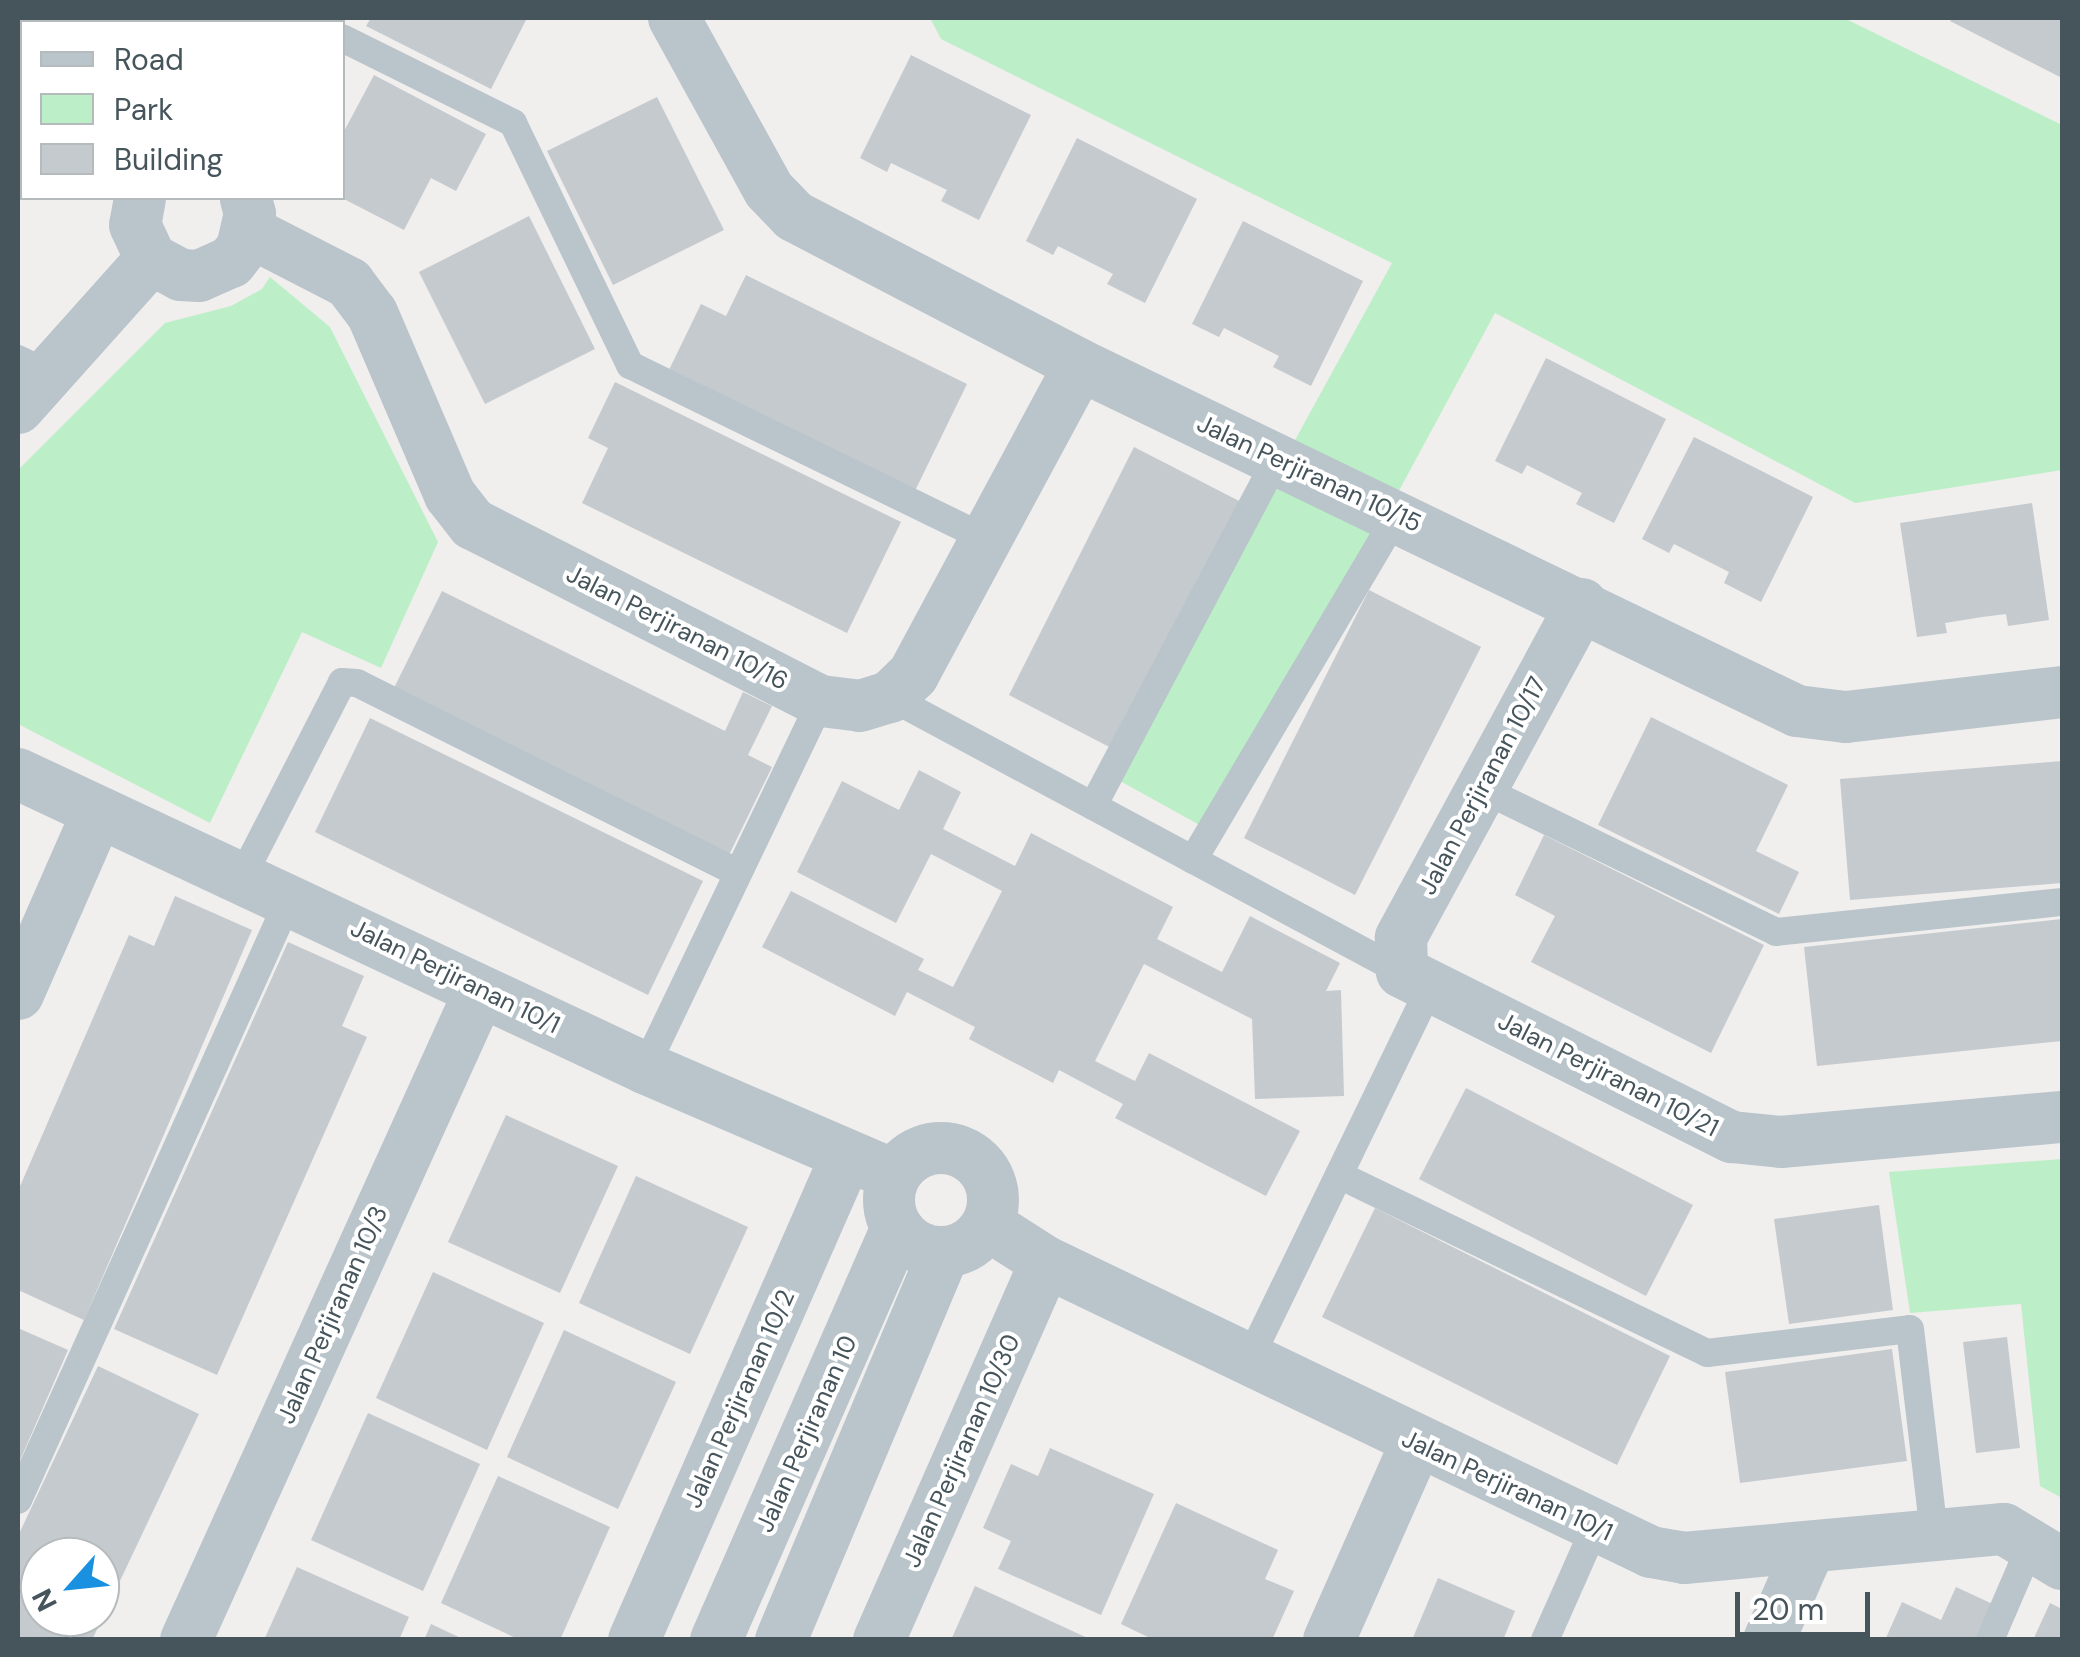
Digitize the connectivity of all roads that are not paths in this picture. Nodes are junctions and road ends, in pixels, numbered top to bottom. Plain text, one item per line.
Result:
1 (674, 18) edge
2 (345, 40) edge
3 (140, 200) edge
4 (247, 214) edge
5 (150, 259) junction
6 (1080, 365) junction
7 (29, 381) edge
8 (1277, 459) junction
9 (1397, 516) junction
10 (990, 540) junction
11 (1582, 604) junction
12 (2062, 692) edge
13 (890, 697) junction
14 (821, 701) junction
15 (18, 774) edge
16 (1482, 789) junction
17 (1094, 806) junction
18 (96, 816) junction
19 (1193, 860) junction
20 (734, 872) junction
21 (243, 875) junction
22 (290, 897) junction
23 (2062, 902) edge
24 (1416, 979) junction
25 (480, 991) junction
26 (18, 994) edge
27 (644, 1068) junction
28 (2062, 1116) edge
29 (845, 1159) junction
30 (1339, 1175) junction
31 (894, 1176) junction
32 (988, 1224) junction
33 (897, 1228) junction
34 (944, 1253) junction
35 (1046, 1262) junction
36 (1249, 1360) junction
37 (1416, 1444) junction
38 (18, 1500) edge
39 (1594, 1527) junction
40 (1934, 1534) junction
41 (1809, 1549) junction
42 (2046, 1555) edge
43 (186, 1640) edge
44 (634, 1640) edge
45 (716, 1640) edge
46 (781, 1640) edge
47 (879, 1640) edge
48 (1328, 1640) edge
49 (1545, 1640) edge
50 (1769, 1640) edge
51 (1990, 1640) edge

1 - 6 street, Jalan Perjiranan 10/15
2 - 10 lane
3 - 5 street
4 - 5 street
4 - 14 street, Jalan Perjiranan 10/16
5 - 7 street
6 - 8 street, Jalan Perjiranan 10/15
6 - 10 street
8 - 9 street, Jalan Perjiranan 10/15
8 - 17 lane
9 - 11 street, Jalan Perjiranan 10/15
9 - 19 lane
10 - 13 street
11 - 12 street, Jalan Perjiranan 10/15
11 - 16 street, Jalan Perjiranan 10/17
13 - 14 street, Jalan Perjiranan 10/16
13 - 17 lane
14 - 20 lane
15 - 18 street, Jalan Perjiranan 10/1
16 - 23 lane
16 - 24 street, Jalan Perjiranan 10/17
17 - 19 lane
18 - 21 street, Jalan Perjiranan 10/1
18 - 26 street
19 - 24 lane
20 - 21 lane
20 - 27 lane
21 - 22 street, Jalan Perjiranan 10/1
22 - 25 street, Jalan Perjiranan 10/1
22 - 38 lane
24 - 28 street, Jalan Perjiranan 10/21
24 - 30 lane
25 - 27 street, Jalan Perjiranan 10/1
25 - 43 street, Jalan Perjiranan 10/3
27 - 29 street, Jalan Perjiranan 10/1
29 - 31 street, Jalan Perjiranan 10/1
29 - 44 street, Jalan Perjiranan 10/2
30 - 36 lane
30 - 40 lane
31 - 32 street
31 - 33 street
32 - 34 street
32 - 35 street, Jalan Perjiranan 10/1
33 - 34 street
33 - 45 street, Jalan Perjiranan 10
34 - 46 street
35 - 36 street, Jalan Perjiranan 10/1
35 - 47 street, Jalan Perjiranan 10/30
36 - 37 street, Jalan Perjiranan 10/1
37 - 39 street, Jalan Perjiranan 10/1
37 - 48 street
39 - 41 street, Jalan Perjiranan 10/1
39 - 49 lane
40 - 41 street, Jalan Perjiranan 10/1
40 - 42 street, Jalan Perjiranan 10/1
41 - 50 street
42 - 51 lane

